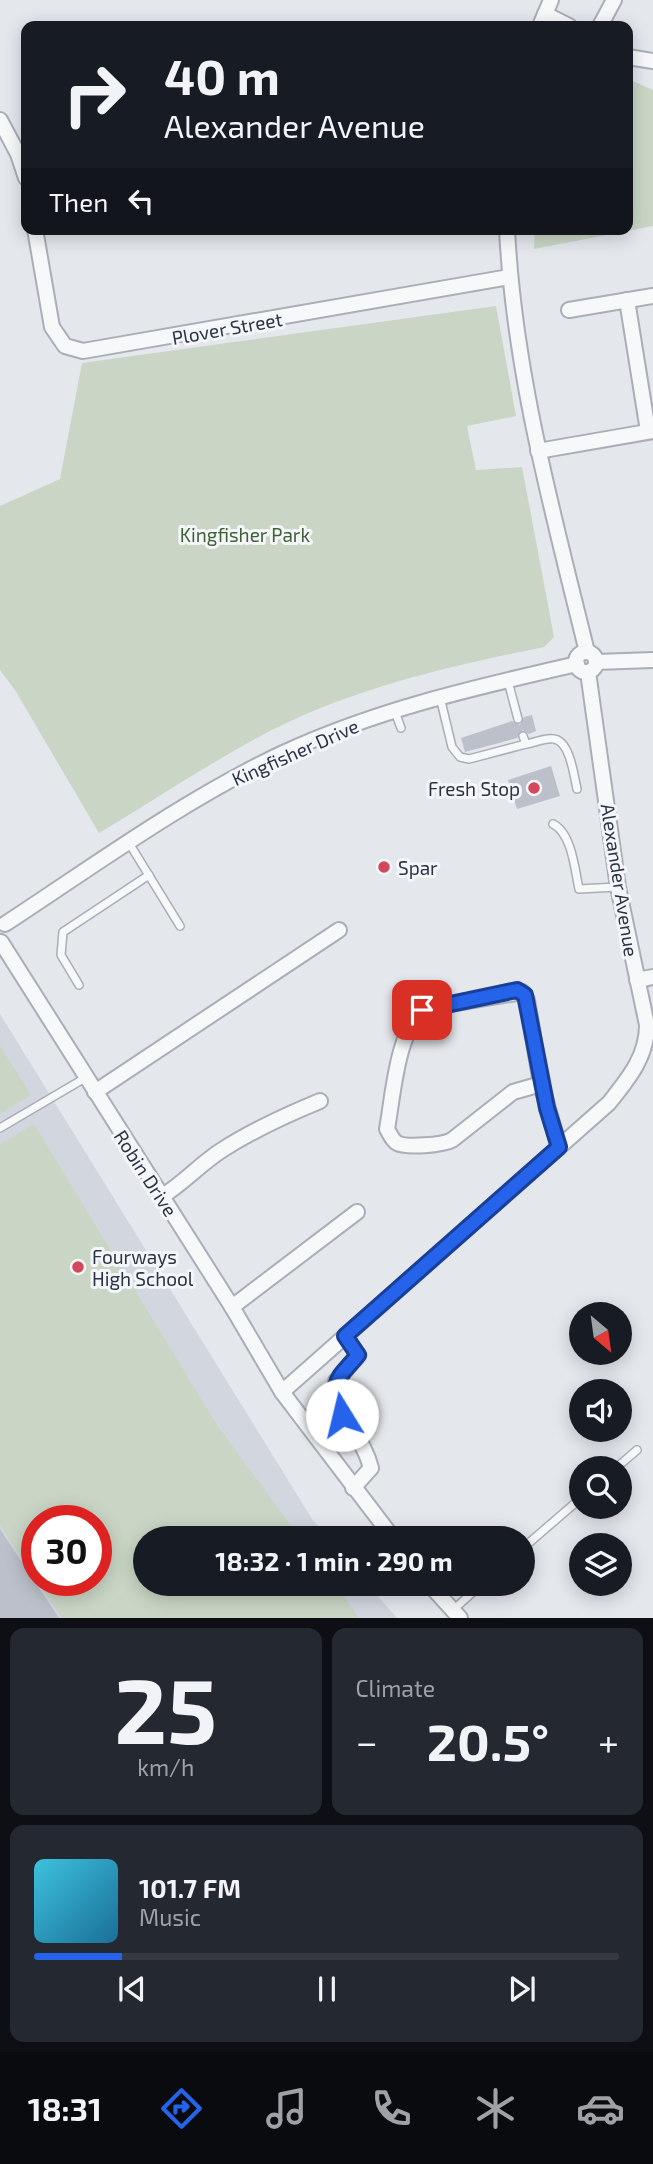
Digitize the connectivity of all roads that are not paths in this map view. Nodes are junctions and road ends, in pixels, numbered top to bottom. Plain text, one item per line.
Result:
1 (614, 0) edge
2 (603, 21) edge
3 (633, 58) edge
4 (653, 61) edge
5 (0, 120) edge
6 (21, 161) edge
7 (36, 235) edge
8 (507, 235) edge
9 (509, 277) junction
10 (653, 296) edge
11 (627, 300) junction
12 (569, 310) dead end
13 (651, 434) edge
14 (538, 451) junction
15 (653, 660) edge
16 (587, 663) junction
17 (508, 680) junction
18 (440, 697) junction
19 (394, 709) junction
20 (518, 719) dead end
21 (401, 728) dead end
22 (523, 736) dead end
23 (526, 744) junction
24 (577, 789) dead end
25 (553, 824) dead end
26 (130, 843) junction
27 (149, 874) junction
28 (618, 887) junction
29 (2, 922) edge
30 (180, 926) dead end
31 (339, 930) dead end
32 (1, 943) edge
33 (653, 977) edge
34 (636, 980) junction
35 (79, 985) dead end
36 (85, 1077) junction
37 (541, 1084) junction
38 (94, 1092) junction
39 (320, 1101) dead end
40 (0, 1128) edge
41 (559, 1147) junction
42 (161, 1196) junction
43 (356, 1212) dead end
44 (232, 1307) junction
45 (345, 1336) junction
46 (282, 1392) junction
47 (637, 1450) dead end
48 (630, 1456) edge
49 (353, 1488) junction
50 (569, 1508) edge
51 (383, 1526) edge
52 (535, 1538) edge
53 (440, 1596) edge
54 (472, 1596) edge
55 (456, 1614) edge

1 - 2 street
3 - 4 street
5 - 6 street
7 - 9 street, Plover Street
8 - 9 street, Alexander Avenue
9 - 14 street, Alexander Avenue
10 - 11 street
11 - 12 street
11 - 13 street
13 - 14 street
14 - 16 street, Alexander Avenue
15 - 16 street, Kingfisher Drive
16 - 17 street, Kingfisher Drive
16 - 28 street, Alexander Avenue
17 - 18 street, Kingfisher Drive
17 - 20 lane
18 - 19 street, Kingfisher Drive
18 - 23 lane
19 - 21 lane
19 - 26 street, Kingfisher Drive
22 - 23 lane
23 - 24 lane
25 - 28 lane
26 - 27 lane
26 - 29 street, Kingfisher Drive
27 - 30 lane
27 - 35 lane
28 - 34 street, Alexander Avenue
29 - 32 street
31 - 38 street
32 - 36 street, Robin Drive
33 - 34 street
34 - 41 street, Alexander Avenue
36 - 38 street, Robin Drive
36 - 40 lane
37 - 37 street
37 - 41 street
38 - 42 street, Robin Drive
39 - 42 street
41 - 45 street, Alexander Avenue
42 - 44 street, Robin Drive
43 - 44 street
44 - 46 street, Robin Drive
45 - 46 street, Alexander Avenue
45 - 49 street
46 - 49 street, Robin Drive
47 - 48 lane
49 - 51 street, Robin Drive
50 - 52 lane
53 - 55 street
54 - 55 lane

